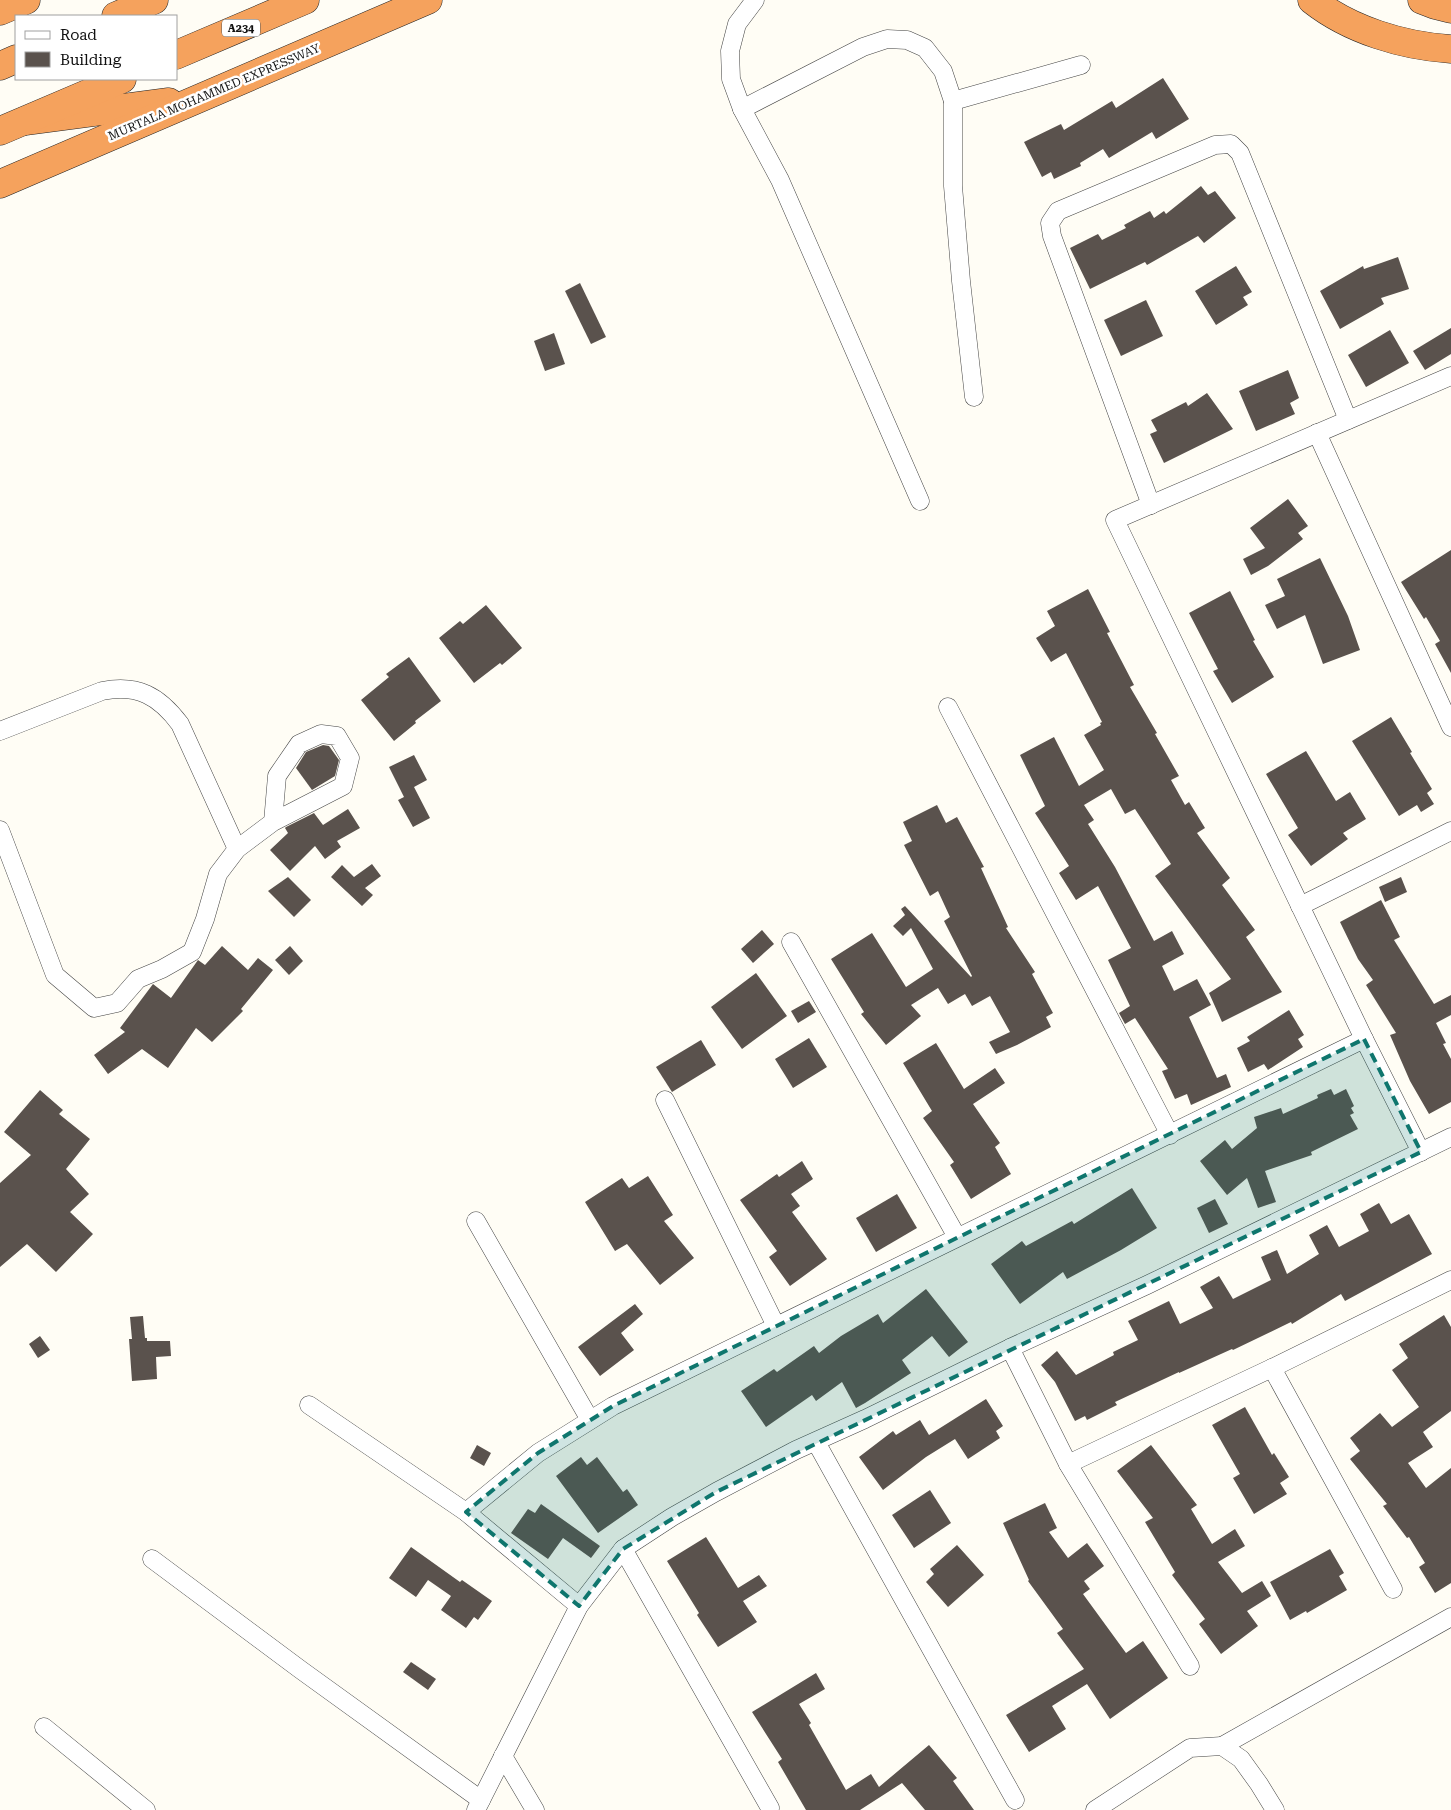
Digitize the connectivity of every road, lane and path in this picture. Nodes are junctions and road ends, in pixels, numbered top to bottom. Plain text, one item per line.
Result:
1 (26, 0) edge
2 (154, 0) edge
3 (305, 0) edge
4 (428, 0) edge
5 (755, 0) edge
6 (1312, 0) edge
7 (1422, 0) edge
8 (1451, 9) edge
9 (0, 11) edge
10 (118, 15) edge
11 (1451, 49) edge
12 (178, 54) edge
13 (15, 59) edge
14 (1081, 64) dead end
15 (0, 66) edge
16 (120, 80) edge
17 (203, 97) junction
18 (953, 102) junction
19 (742, 109) junction
20 (12, 126) edge
21 (0, 184) edge
22 (1451, 376) edge
23 (974, 397) dead end
24 (1348, 420) junction
25 (1317, 433) junction
26 (920, 501) dead end
27 (1151, 504) junction
28 (948, 707) dead end
29 (1451, 727) edge
30 (0, 732) edge
31 (273, 822) junction
32 (0, 830) edge
33 (1451, 831) edge
34 (237, 849) junction
35 (1300, 906) junction
36 (791, 942) dead end
37 (1364, 1039) junction
38 (665, 1100) dead end
39 (1170, 1135) junction
40 (1451, 1137) edge
41 (1421, 1152) junction
42 (476, 1221) dead end
43 (957, 1237) junction
44 (1451, 1280) edge
45 (776, 1326) junction
46 (1010, 1348) junction
47 (1272, 1368) junction
48 (309, 1405) dead end
49 (590, 1420) junction
50 (816, 1442) junction
51 (1068, 1464) junction
52 (466, 1512) junction
53 (623, 1549) junction
54 (152, 1559) dead end
55 (1393, 1589) dead end
56 (579, 1606) junction
57 (1451, 1618) edge
58 (1190, 1666) dead end
59 (44, 1727) dead end
60 (1222, 1746) junction
61 (503, 1756) junction
62 (1015, 1800) dead end
63 (479, 1805) edge
64 (770, 1808) dead end
65 (146, 1810) edge
66 (535, 1810) edge
67 (1095, 1810) edge
68 (1275, 1810) edge

1 - 9 highway
2 - 10 highway
3 - 12 highway, A234
4 - 17 highway, MURTALA MOHAMMED EXPRESSWAY
5 - 19 street
6 - 11 highway
7 - 8 highway
13 - 15 highway
14 - 18 street
16 - 20 highway
17 - 20 highway
17 - 21 highway, MURTALA MOHAMMED EXPRESSWAY
18 - 19 street
18 - 23 street
19 - 26 street
22 - 24 street
24 - 25 street
24 - 27 street
25 - 27 street
25 - 29 street
27 - 35 street
28 - 39 street
30 - 34 street
31 - 31 street
31 - 34 street
32 - 34 street
33 - 35 street
35 - 37 street
36 - 43 street
37 - 39 street
37 - 41 street
38 - 45 street
39 - 43 street
40 - 41 street
41 - 46 street
42 - 49 street
43 - 45 street
44 - 47 street
45 - 49 street
46 - 50 street
46 - 51 street
47 - 51 street
47 - 55 street
48 - 52 street
49 - 52 street
50 - 53 street
50 - 62 street
51 - 58 street
52 - 56 street
53 - 56 street
53 - 64 street
54 - 63 street
56 - 61 street
57 - 60 street
59 - 65 street
60 - 67 street
60 - 68 street
61 - 63 street
61 - 66 street

